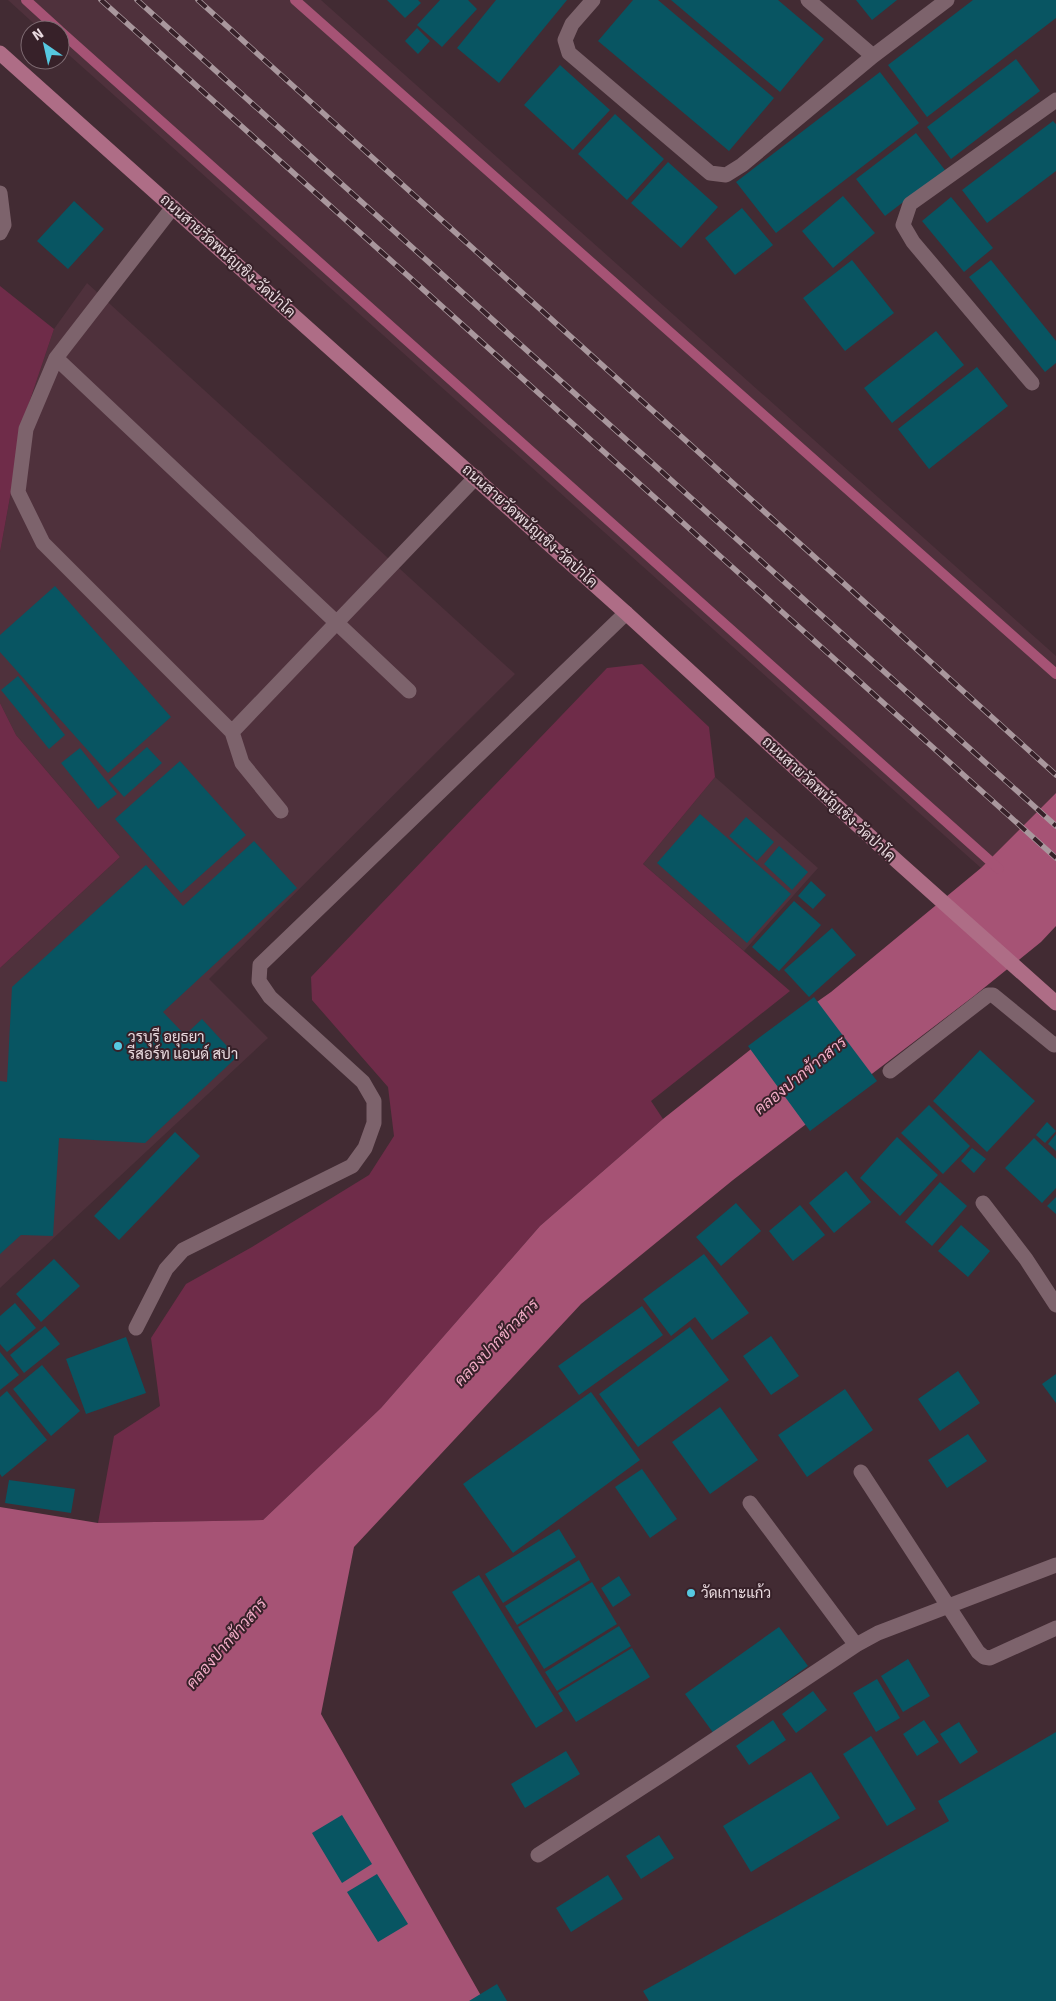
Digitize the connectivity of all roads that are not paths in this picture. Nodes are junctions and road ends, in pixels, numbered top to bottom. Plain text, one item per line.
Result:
1 (593, 0) edge
2 (808, 0) edge
3 (947, 0) edge
4 (0, 53) edge
5 (873, 56) junction
6 (1056, 100) edge
7 (0, 193) edge
8 (173, 207) junction
9 (0, 233) edge
10 (56, 358) junction
11 (1032, 383) dead end
12 (476, 477) junction
13 (626, 613) junction
14 (338, 622) junction
15 (409, 691) dead end
16 (232, 732) junction
17 (281, 810) dead end
18 (1056, 1002) edge
19 (1056, 1044) edge
20 (890, 1071) dead end
21 (983, 1204) dead end
22 (1056, 1304) edge
23 (136, 1328) dead end
24 (861, 1472) dead end
25 (750, 1503) dead end
26 (1056, 1564) edge
27 (948, 1606) junction
28 (1056, 1628) edge
29 (856, 1645) junction
30 (538, 1855) dead end

1 - 5 street
2 - 5 street
3 - 5 street
4 - 8 main road, ถนนสายวัดพนัญเชิง-วัดป่าโค
6 - 11 street
7 - 9 street
8 - 10 street
8 - 12 main road, ถนนสายวัดพนัญเชิง-วัดป่าโค
10 - 14 street
10 - 16 street
12 - 13 main road, ถนนสายวัดพนัญเชิง-วัดป่าโค
12 - 14 street
13 - 18 main road, ถนนสายวัดพนัญเชิง-วัดป่าโค
13 - 23 street
14 - 15 street
14 - 16 street
16 - 17 street
19 - 20 street
21 - 22 street
24 - 27 street
25 - 29 street
26 - 27 street
27 - 28 street
27 - 29 street
29 - 30 street

